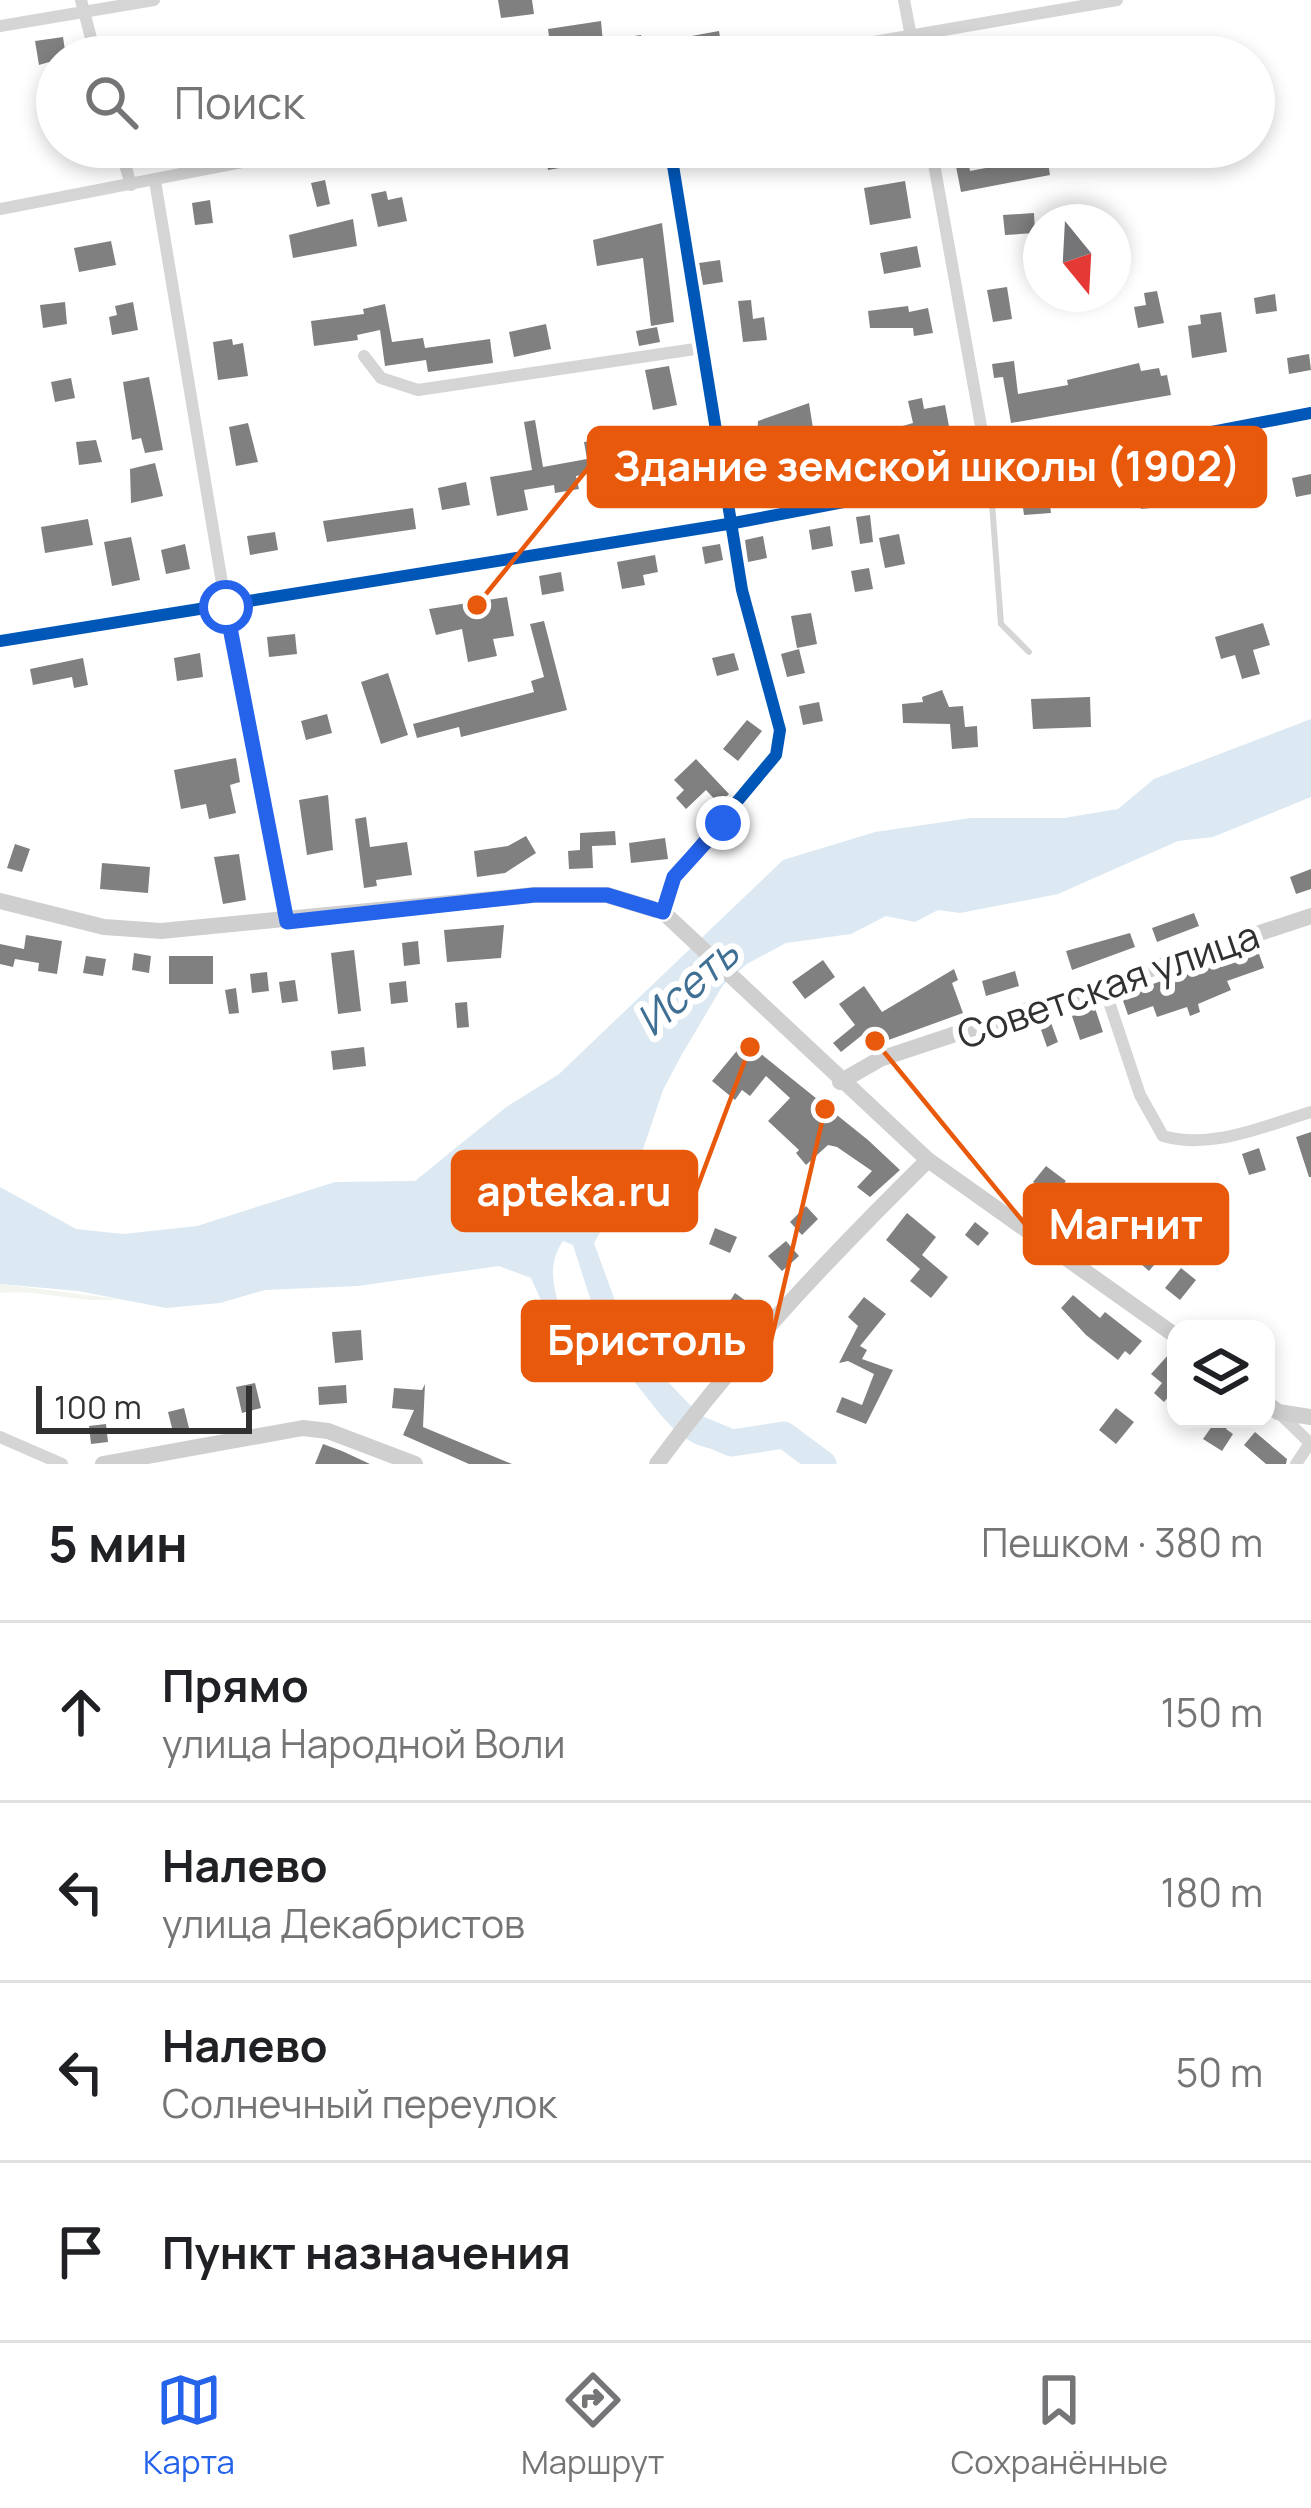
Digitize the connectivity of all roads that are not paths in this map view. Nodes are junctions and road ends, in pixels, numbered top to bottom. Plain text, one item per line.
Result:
1 (154, 0) edge
2 (904, 0) edge
3 (1117, 0) edge
4 (83, 7) edge
5 (0, 26) edge
6 (911, 33) junction
7 (91, 36) edge
8 (896, 36) edge
9 (912, 36) edge
10 (126, 168) edge
11 (218, 168) edge
12 (673, 168) edge
13 (935, 168) edge
14 (155, 181) junction
15 (130, 185) junction
16 (0, 209) edge
17 (702, 348) junction
18 (364, 356) dead end
19 (1311, 413) edge
20 (989, 470) junction
21 (734, 523) junction
22 (226, 607) junction
23 (0, 641) edge
24 (1029, 652) dead end
25 (0, 902) edge
26 (1311, 916) edge
27 (669, 917) junction
28 (287, 922) junction
29 (1104, 988) junction
30 (840, 1082) junction
31 (1311, 1112) edge
32 (928, 1160) junction
33 (1167, 1330) edge
34 (1275, 1408) edge
35 (1275, 1410) edge
36 (1311, 1417) edge
37 (0, 1437) edge
38 (1310, 1443) edge
39 (62, 1464) edge
40 (103, 1464) edge
41 (415, 1464) edge
42 (657, 1464) edge
43 (1296, 1464) edge

1 - 4 street
2 - 6 street
3 - 6 street
4 - 5 street
4 - 7 street
6 - 8 street
6 - 9 street
10 - 15 street
11 - 14 street
12 - 17 street
13 - 20 street
14 - 15 street
14 - 22 street
15 - 16 street
17 - 18 street
17 - 21 street
19 - 20 street
20 - 21 street
20 - 24 lane
21 - 22 street
21 - 27 street
22 - 23 street
22 - 28 street
25 - 28 street
26 - 29 street, Советская улица
27 - 28 street
27 - 30 street
29 - 30 street, Советская улица
29 - 31 street
30 - 32 street
32 - 33 street
32 - 42 street
34 - 36 street
35 - 38 street
37 - 39 street
38 - 43 street
40 - 41 street

